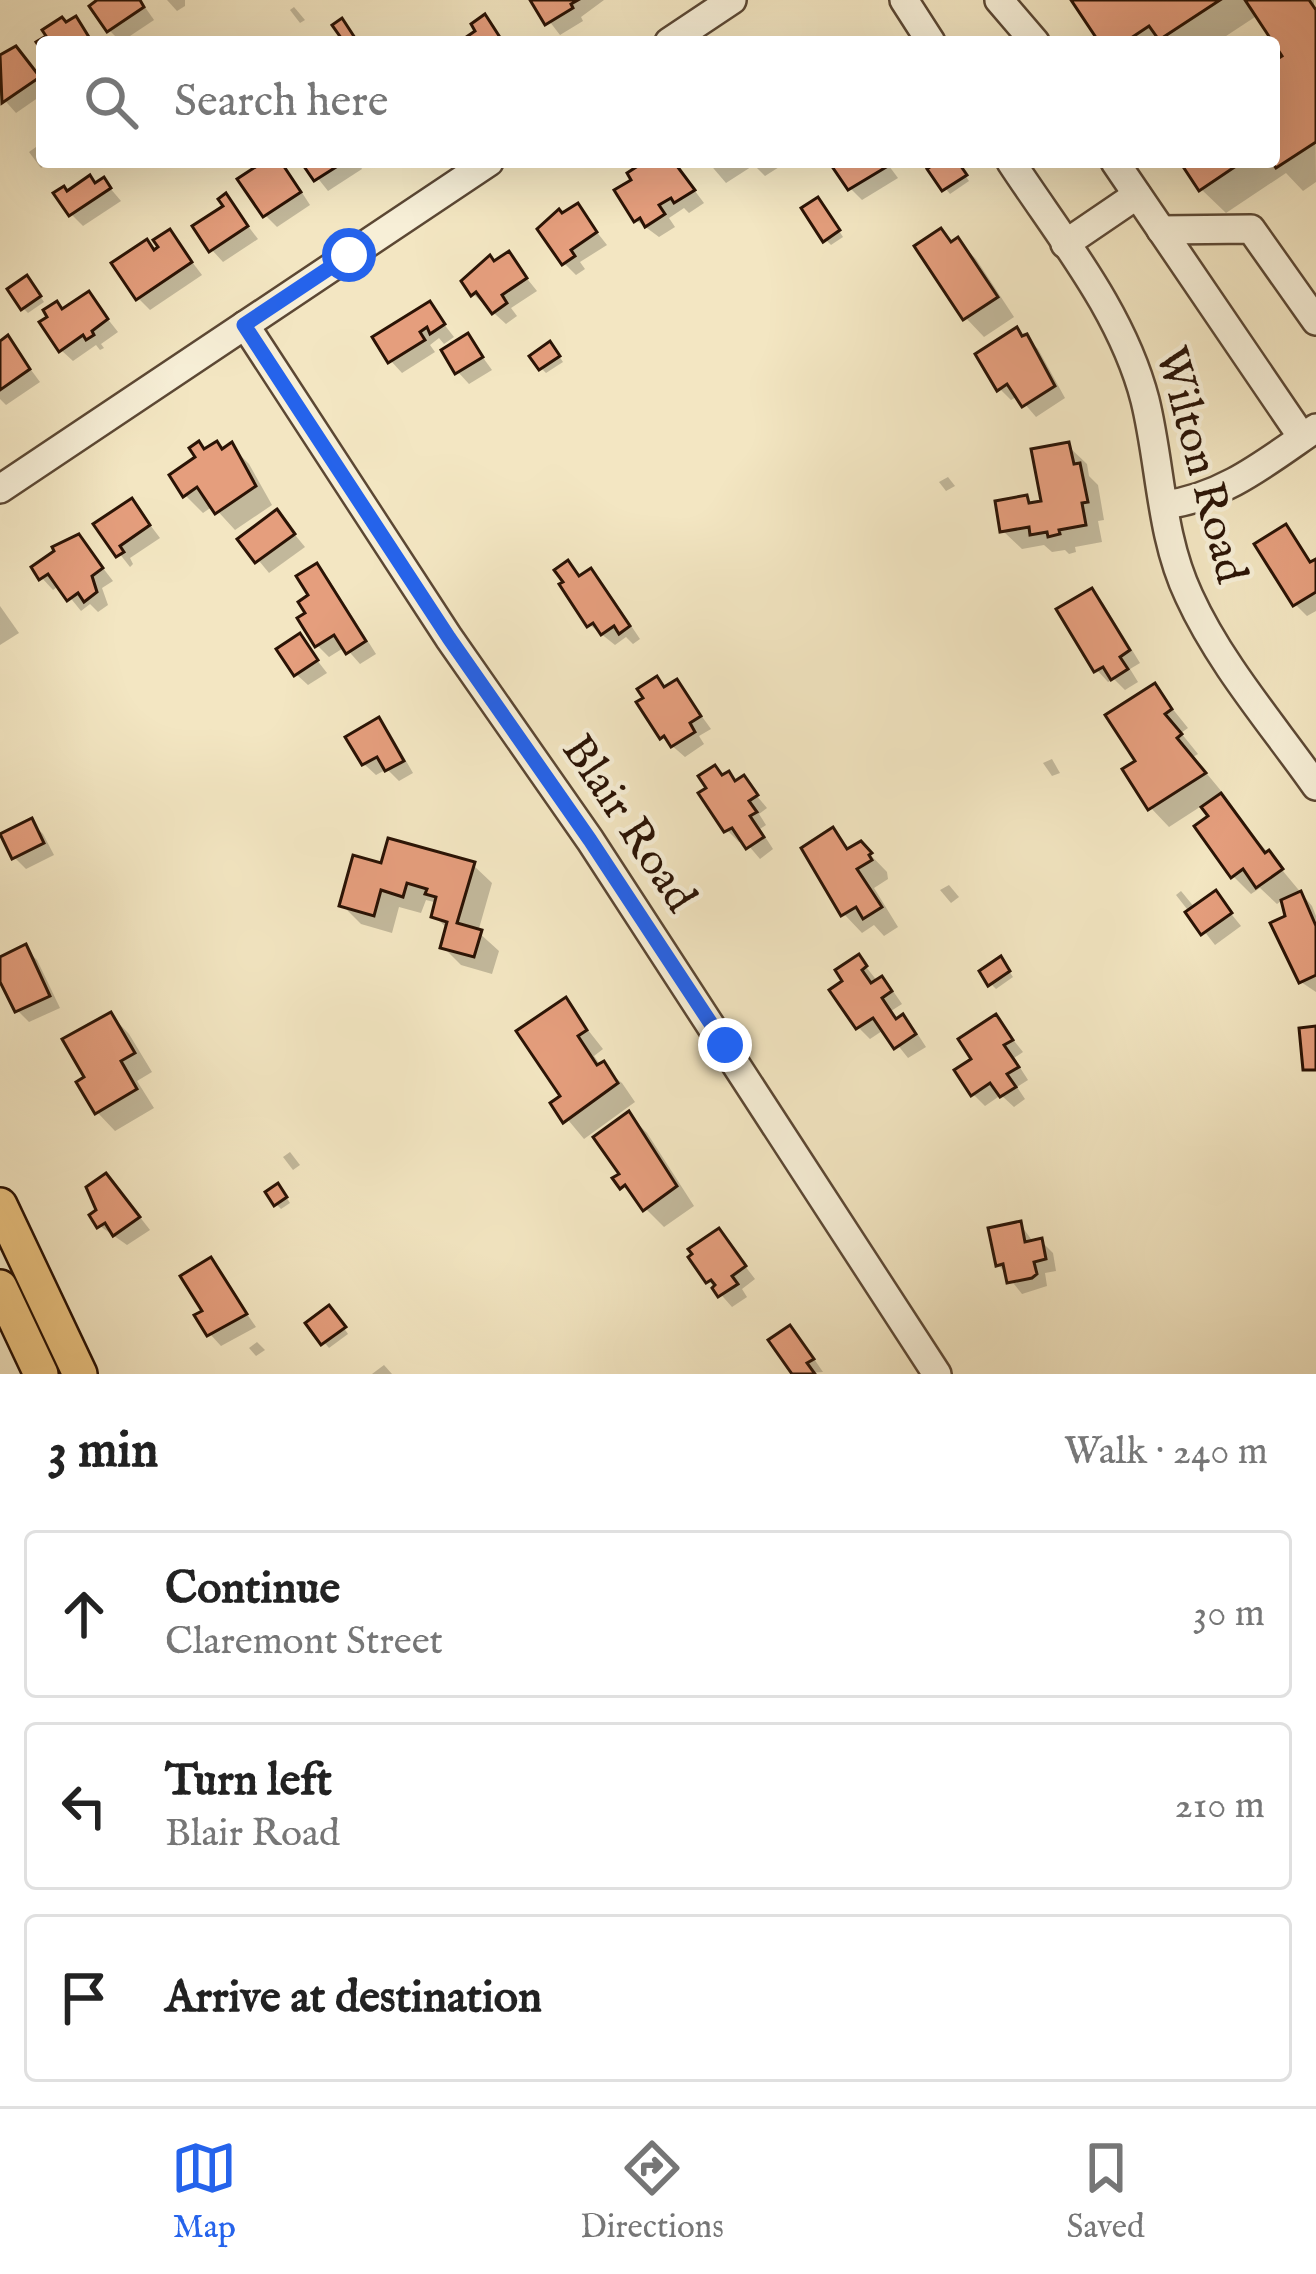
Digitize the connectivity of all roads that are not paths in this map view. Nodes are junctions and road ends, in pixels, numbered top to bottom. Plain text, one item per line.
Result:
1 (732, 0) edge
2 (904, 0) edge
3 (999, 0) edge
4 (678, 36) edge
5 (927, 36) edge
6 (1030, 36) edge
7 (480, 168) edge
8 (1015, 168) edge
9 (1119, 168) edge
10 (1137, 195) junction
11 (1161, 230) junction
12 (1065, 244) junction
13 (1316, 321) edge
14 (244, 325) junction
15 (1309, 433) edge
16 (0, 489) edge
17 (1164, 505) junction
18 (1316, 786) edge
19 (0, 1205) edge
20 (0, 1287) edge
21 (41, 1374) edge
22 (80, 1374) edge
23 (937, 1374) edge

1 - 4 street
2 - 5 street
3 - 6 street
7 - 14 street
8 - 12 street, Wilton Road
9 - 10 street
10 - 11 street
10 - 12 street
11 - 13 street
11 - 15 street
12 - 17 street, Wilton Road
14 - 16 street
14 - 23 street, Blair Road
15 - 17 street
17 - 18 street, Wilton Road
19 - 22 main road
20 - 21 main road

